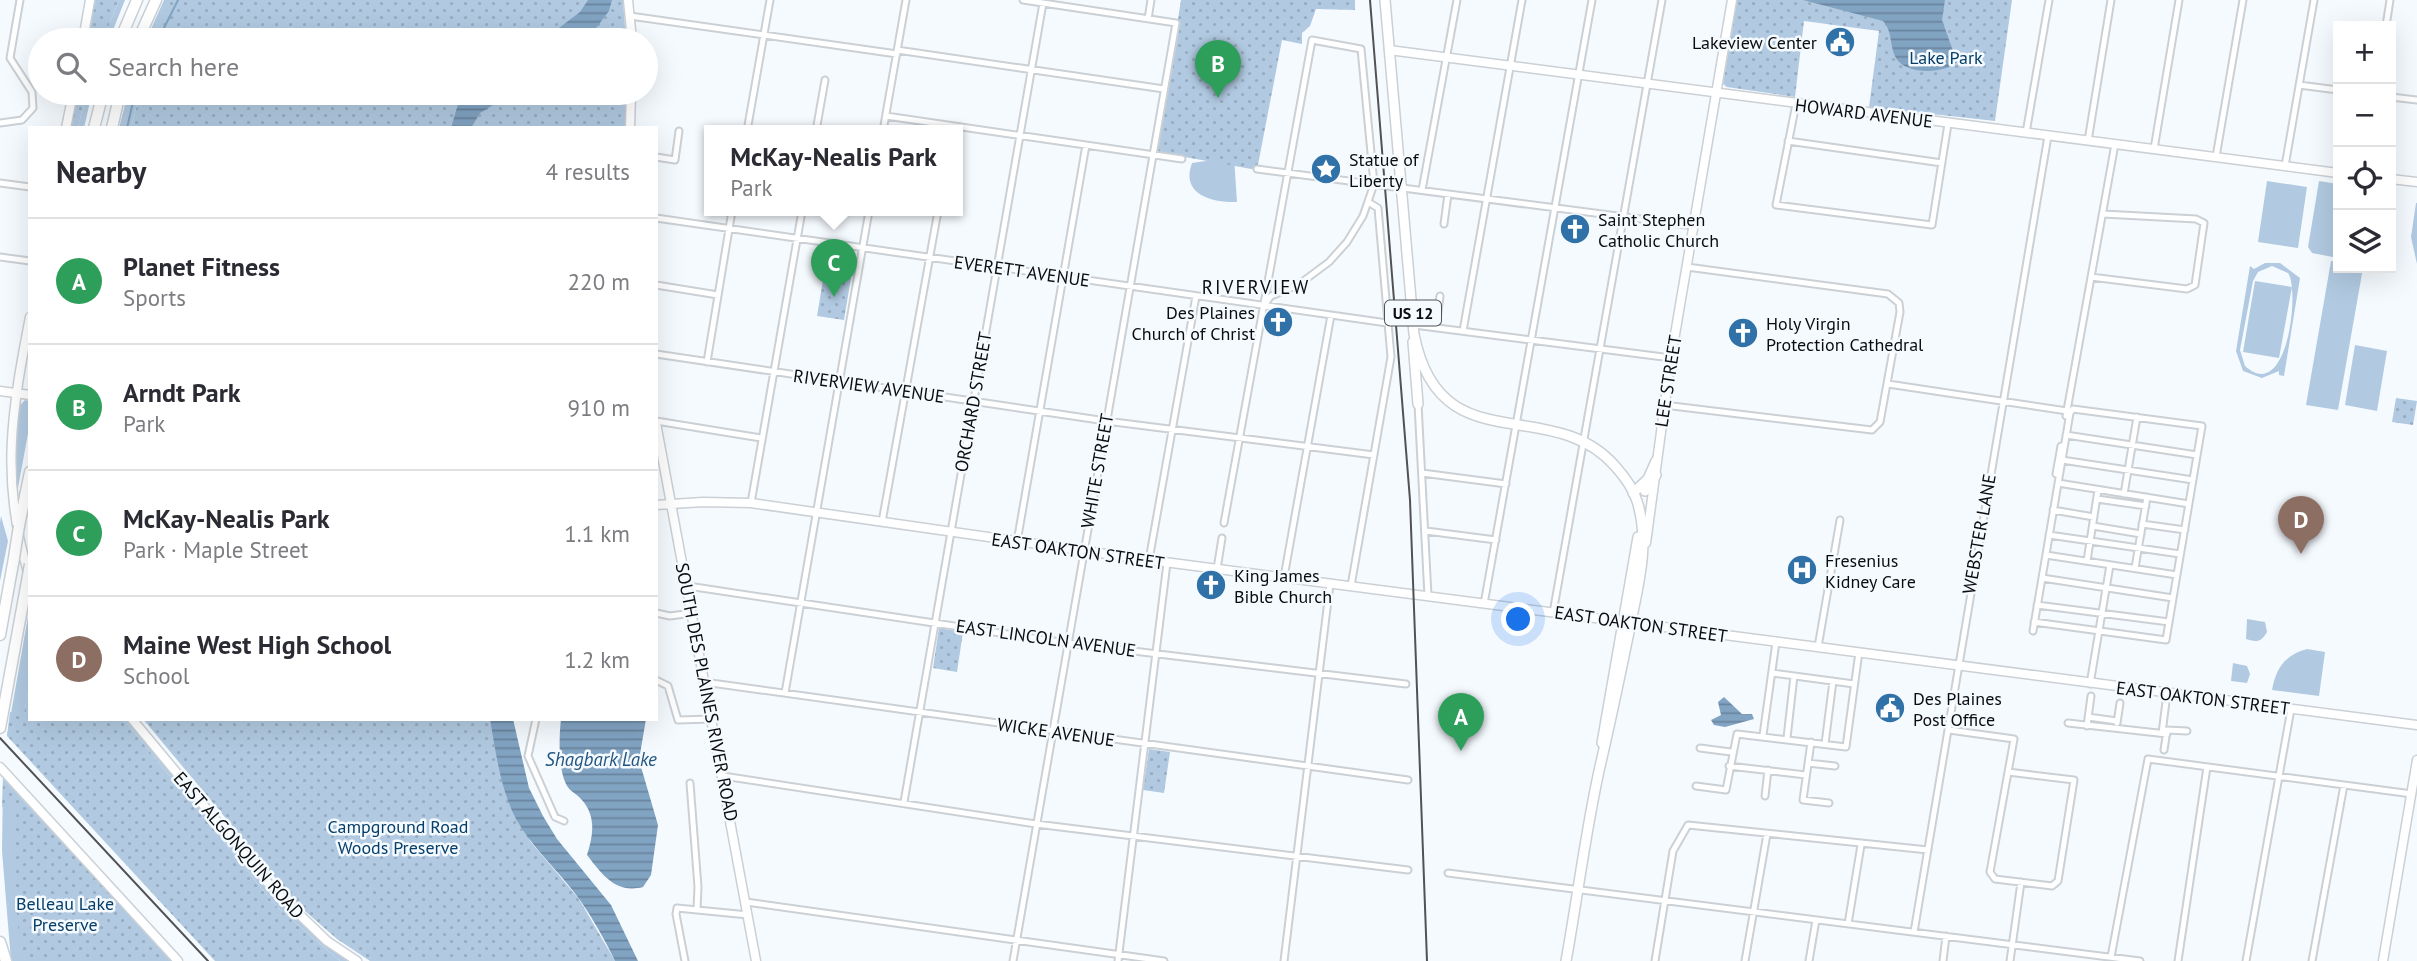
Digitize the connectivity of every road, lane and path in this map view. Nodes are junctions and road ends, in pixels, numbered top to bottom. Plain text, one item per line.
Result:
1 (20, 0) edge
2 (89, 0) edge
3 (137, 0) edge
4 (156, 0) edge
5 (628, 0) edge
6 (770, 0) edge
7 (906, 0) edge
8 (1023, 0) edge
9 (1092, 0) edge
10 (1151, 0) edge
11 (1385, 0) edge
12 (1457, 0) edge
13 (1522, 0) edge
14 (1592, 0) edge
15 (1662, 0) edge
16 (1732, 0) edge
17 (2049, 0) edge
18 (2111, 0) edge
19 (2179, 0) edge
20 (2243, 0) edge
21 (2314, 0) edge
22 (2390, 0) edge
23 (1043, 3) junction
24 (1091, 10) junction
25 (630, 16) junction
26 (1148, 19) junction
27 (2387, 21) edge
28 (85, 28) edge
29 (125, 28) edge
30 (143, 28) edge
31 (631, 28) edge
32 (764, 35) junction
33 (1389, 50) junction
34 (897, 52) junction
35 (1446, 58) junction
36 (1511, 66) junction
37 (1032, 69) junction
38 (1578, 75) junction
39 (824, 80) dead end
40 (1647, 84) junction
41 (28, 85) edge
42 (2299, 85) junction
43 (1164, 89) junction
44 (2333, 89) edge
45 (1716, 94) junction
46 (2396, 98) edge
47 (2417, 100) edge
48 (1796, 104) junction
49 (32, 105) edge
50 (71, 105) edge
51 (100, 105) edge
52 (117, 105) edge
53 (631, 105) edge
54 (886, 116) junction
55 (0, 123) edge
56 (1948, 124) junction
57 (748, 125) edge
58 (817, 125) edge
59 (884, 125) edge
60 (936, 125) edge
61 (66, 126) edge
62 (95, 126) edge
63 (112, 126) edge
64 (630, 126) edge
65 (963, 129) edge
66 (679, 131) dead end
67 (2026, 133) junction
68 (1020, 136) junction
69 (2048, 136) junction
70 (1788, 141) junction
71 (2088, 141) junction
72 (2115, 144) junction
73 (1086, 145) junction
74 (2154, 149) junction
75 (1153, 154) junction
76 (658, 157) edge
77 (2216, 157) junction
78 (1182, 159) dead end
79 (1942, 163) junction
80 (2285, 166) junction
81 (1258, 169) dead end
82 (2333, 172) edge
83 (1288, 173) junction
84 (2396, 180) edge
85 (0, 183) edge
86 (2417, 183) edge
87 (1374, 184) junction
88 (28, 187) edge
89 (1402, 188) junction
90 (1422, 190) junction
91 (1448, 194) junction
92 (1486, 199) junction
93 (1368, 202) junction
94 (1554, 208) junction
95 (2102, 214) junction
96 (731, 216) edge
97 (801, 216) edge
98 (868, 216) edge
99 (937, 216) edge
100 (1623, 217) junction
101 (658, 218) edge
102 (1444, 224) dead end
103 (1694, 226) junction
104 (729, 228) junction
105 (797, 238) junction
106 (863, 248) junction
107 (0, 257) edge
108 (929, 257) junction
109 (28, 261) edge
110 (997, 267) junction
111 (1687, 267) junction
112 (1063, 277) junction
113 (2091, 277) junction
114 (658, 285) edge
115 (1129, 286) junction
116 (718, 295) junction
117 (1196, 296) junction
118 (1440, 296) dead end
119 (1264, 306) junction
120 (1331, 315) junction
121 (1387, 323) junction
122 (28, 327) edge
123 (1436, 328) junction
124 (1414, 329) junction
125 (1463, 331) junction
126 (1531, 340) junction
127 (1601, 349) junction
128 (658, 354) edge
129 (1671, 358) junction
130 (707, 362) junction
131 (774, 372) junction
132 (839, 382) junction
133 (1434, 383) junction
134 (1888, 384) junction
135 (0, 391) edge
136 (905, 391) junction
137 (15, 393) junction
138 (28, 395) edge
139 (973, 401) junction
140 (2001, 401) junction
141 (1418, 404) junction
142 (1664, 405) junction
143 (1039, 411) junction
144 (2067, 411) junction
145 (2137, 417) junction
146 (1106, 421) junction
147 (658, 422) edge
148 (1516, 426) junction
149 (1172, 429) junction
150 (658, 434) edge
151 (2066, 435) junction
152 (761, 438) junction
153 (1240, 438) junction
154 (1584, 440) junction
155 (2132, 445) junction
156 (1308, 446) junction
157 (1374, 455) junction
158 (2197, 455) junction
159 (2062, 460) junction
160 (1656, 461) junction
161 (2128, 470) junction
162 (1422, 473) junction
163 (2056, 474) dead end
164 (1656, 475) junction
165 (2193, 480) junction
166 (28, 482) edge
167 (2058, 483) junction
168 (1506, 484) junction
169 (2098, 490) junction
170 (1633, 493) junction
171 (2124, 494) junction
172 (2147, 497) junction
173 (2097, 499) junction
174 (670, 503) junction
175 (751, 503) junction
176 (2189, 504) junction
177 (658, 505) edge
178 (2146, 506) junction
179 (2053, 510) junction
180 (817, 513) junction
181 (2094, 517) junction
182 (1840, 520) dead end
183 (1641, 521) junction
184 (882, 522) junction
185 (1224, 523) dead end
186 (2143, 524) junction
187 (2093, 526) junction
188 (2185, 530) junction
189 (1426, 531) junction
190 (950, 532) junction
191 (2141, 534) junction
192 (2049, 535) junction
193 (1222, 538) dead end
194 (1496, 540) junction
195 (2091, 541) junction
196 (1017, 542) junction
197 (2138, 548) junction
198 (1083, 552) junction
199 (2180, 554) junction
200 (2046, 555) junction
201 (1149, 560) junction
202 (1643, 560) junction
203 (2087, 561) junction
204 (1167, 563) junction
205 (2110, 565) junction
206 (28, 568) edge
207 (2135, 568) junction
208 (1217, 569) junction
209 (2177, 575) junction
210 (28, 576) edge
211 (1284, 578) junction
212 (2042, 578) junction
213 (1330, 584) junction
214 (688, 586) junction
215 (1352, 586) junction
216 (2106, 588) junction
217 (1428, 596) junction
218 (2173, 598) junction
219 (801, 601) junction
220 (1484, 604) junction
221 (2037, 605) junction
222 (692, 612) junction
223 (658, 613) edge
224 (1553, 613) junction
225 (2102, 613) junction
226 (934, 622) junction
227 (1627, 622) junction
228 (2034, 622) junction
229 (2169, 622) junction
230 (2033, 631) dead end
231 (2099, 631) junction
232 (0, 635) edge
233 (1776, 642) junction
234 (1067, 643) junction
235 (1818, 647) junction
236 (1859, 652) junction
237 (1155, 653) junction
238 (1958, 667) junction
239 (1772, 673) junction
240 (1319, 674) junction
241 (1794, 676) junction
242 (658, 681) edge
243 (1833, 681) junction
244 (705, 682) junction
245 (1406, 684) dead end
246 (1854, 684) junction
247 (2091, 684) junction
248 (785, 692) junction
249 (2167, 694) junction
250 (2091, 696) dead end
251 (2120, 703) dead end
252 (2291, 709) junction
253 (919, 712) junction
254 (2088, 717) junction
255 (712, 719) junction
256 (134, 721) edge
257 (536, 721) edge
258 (2117, 721) junction
259 (2068, 723) dead end
260 (2417, 725) edge
261 (2087, 726) junction
262 (0, 728) edge
263 (1949, 730) junction
264 (2116, 730) junction
265 (2187, 731) dead end
266 (1052, 732) junction
267 (2164, 733) junction
268 (1763, 735) junction
269 (1787, 738) junction
270 (1811, 742) junction
271 (1825, 744) junction
272 (1144, 745) junction
273 (1700, 748) dead end
274 (2164, 750) dead end
275 (1731, 752) junction
276 (2417, 760) edge
277 (1808, 763) junction
278 (1730, 765) junction
279 (1308, 766) junction
280 (1835, 766) dead end
281 (0, 767) edge
282 (2207, 767) junction
283 (1768, 770) junction
284 (2008, 772) junction
285 (1806, 775) junction
286 (723, 776) junction
287 (2279, 777) junction
288 (1408, 779) dead end
289 (690, 783) dead end
290 (2344, 785) junction
291 (1696, 786) dead end
292 (2412, 794) junction
293 (1765, 796) dead end
294 (904, 802) junction
295 (1829, 803) dead end
296 (564, 821) dead end
297 (2407, 823) junction
298 (1036, 824) junction
299 (2417, 825) edge
300 (1768, 834) junction
301 (1133, 836) junction
302 (1861, 845) junction
303 (1928, 850) junction
304 (1297, 856) junction
305 (1408, 870) dead end
306 (1448, 873) dead end
307 (2021, 882) junction
308 (1578, 891) junction
309 (1666, 901) junction
310 (746, 902) junction
311 (697, 909) junction
312 (1754, 912) junction
313 (748, 915) junction
314 (1816, 920) junction
315 (1848, 924) junction
316 (1914, 932) junction
317 (1946, 936) junction
318 (1016, 942) junction
319 (0, 944) edge
320 (2012, 945) junction
321 (2078, 953) junction
322 (2111, 957) junction
323 (1118, 958) edge
324 (4, 961) edge
325 (178, 961) edge
326 (357, 961) edge
327 (685, 961) edge
328 (756, 961) edge
329 (1013, 961) edge
330 (1164, 961) edge
331 (1284, 961) edge
332 (1566, 961) edge
333 (1655, 961) edge
334 (1745, 961) edge
335 (1809, 961) edge
336 (1943, 961) edge
337 (2010, 961) edge
338 (2076, 961) edge
339 (2140, 961) edge
340 (2178, 961) edge
341 (2246, 961) edge
342 (2312, 961) edge
343 (2382, 961) edge

1 - 41 street
2 - 28 main road
3 - 29 highway
4 - 30 highway
5 - 25 main road
6 - 32 street
7 - 34 street
8 - 23 street
9 - 24 street
10 - 26 street
11 - 33 main road, US 12
12 - 35 street
13 - 36 street
14 - 38 street
15 - 40 street
16 - 45 main road, LEE STREET
17 - 67 street
18 - 71 street
19 - 74 street
20 - 77 street
21 - 42 street
22 - 27 street
23 - 24 street
23 - 37 street, ORCHARD STREET
24 - 26 street
25 - 31 main road
25 - 32 street
26 - 43 street, WHITE STREET
32 - 34 street
32 - 57 street
33 - 35 main road, HOWARD AVENUE
33 - 89 main road, US 12
34 - 37 street
34 - 54 street
35 - 36 main road, HOWARD AVENUE
35 - 90 street
36 - 38 main road, HOWARD AVENUE
36 - 92 street
37 - 43 street
37 - 68 street, ORCHARD STREET
38 - 40 main road, HOWARD AVENUE
38 - 94 street
39 - 58 street
40 - 45 main road, HOWARD AVENUE
40 - 100 street
42 - 44 street
42 - 80 street
43 - 75 street, WHITE STREET
45 - 48 main road, HOWARD AVENUE
45 - 103 main road, LEE STREET
46 - 47 street
48 - 56 main road, HOWARD AVENUE
48 - 70 street
49 - 55 street
50 - 61 main road
51 - 62 highway
52 - 63 highway
53 - 64 main road
54 - 59 street
54 - 60 street
56 - 67 main road, HOWARD AVENUE
56 - 79 street
65 - 68 street
66 - 76 street
67 - 69 main road, HOWARD AVENUE
68 - 73 street
68 - 110 street, ORCHARD STREET
69 - 71 main road, HOWARD AVENUE
69 - 140 street, WEBSTER LANE
70 - 79 street
70 - 79 street
71 - 72 main road, HOWARD AVENUE
72 - 74 main road, HOWARD AVENUE
72 - 95 street
73 - 75 street
73 - 112 street
74 - 77 main road, HOWARD AVENUE
75 - 78 street
75 - 115 street, WHITE STREET
77 - 80 main road, HOWARD AVENUE
80 - 82 main road, HOWARD AVENUE
81 - 83 street
83 - 87 street
83 - 87 street
83 - 119 street
84 - 86 main road
85 - 88 street
87 - 89 street
87 - 93 street
89 - 90 street
89 - 124 main road, US 12
90 - 91 street
91 - 92 street
91 - 102 street
92 - 94 street
92 - 125 street
93 - 119 street
93 - 121 street
94 - 100 street
94 - 126 street
95 - 113 street
95 - 113 street
96 - 104 street
97 - 105 street
98 - 106 street
99 - 108 street
100 - 103 street
100 - 127 street
101 - 104 street, EVERETT AVENUE
103 - 111 main road, LEE STREET
104 - 105 street, EVERETT AVENUE
104 - 116 street
105 - 106 street, EVERETT AVENUE
105 - 131 street
106 - 108 street, EVERETT AVENUE
106 - 132 street
107 - 109 street
108 - 110 street, EVERETT AVENUE
108 - 136 street
110 - 112 street, EVERETT AVENUE
110 - 139 street, ORCHARD STREET
111 - 129 main road, LEE STREET
111 - 134 street
112 - 115 street, EVERETT AVENUE
112 - 143 street
113 - 144 street
114 - 116 street
115 - 117 street, EVERETT AVENUE
115 - 146 street, WHITE STREET
116 - 130 street
117 - 119 street, EVERETT AVENUE
117 - 149 street
118 - 123 street
119 - 120 street, EVERETT AVENUE
119 - 153 street
120 - 121 street, EVERETT AVENUE
120 - 156 street
121 - 157 street
122 - 137 main road
123 - 124 street
123 - 125 street
124 - 133 main road, US 12
124 - 141 main road
125 - 126 street
126 - 127 street
126 - 148 street
127 - 129 street
127 - 154 street
128 - 130 street, RIVERVIEW AVENUE
129 - 142 main road, LEE STREET
130 - 131 street, RIVERVIEW AVENUE
131 - 132 street, RIVERVIEW AVENUE
131 - 152 street
132 - 136 street, RIVERVIEW AVENUE
132 - 180 street
133 - 141 street
133 - 148 main road, US 12
134 - 140 street
134 - 142 street
135 - 137 main road
136 - 139 street, RIVERVIEW AVENUE
136 - 184 street
137 - 138 main road
137 - 206 main road
139 - 143 street, RIVERVIEW AVENUE
139 - 190 street, ORCHARD STREET
140 - 144 street
140 - 238 street, WEBSTER LANE
141 - 162 street
142 - 160 main road, LEE STREET
143 - 146 street, RIVERVIEW AVENUE
143 - 196 street
144 - 163 street
145 - 151 street
145 - 155 street
145 - 158 street
146 - 149 street, RIVERVIEW AVENUE
146 - 198 street, WHITE STREET
147 - 152 street
148 - 154 main road, US 12
148 - 168 street
149 - 153 street, RIVERVIEW AVENUE
149 - 201 street
150 - 174 main road, SOUTH DES PLAINES RIVER ROAD
151 - 155 street
151 - 159 street
152 - 175 street
153 - 156 street, RIVERVIEW AVENUE
153 - 185 street
154 - 170 main road, US 12
154 - 224 street
155 - 158 street
155 - 161 street
156 - 157 street, RIVERVIEW AVENUE
156 - 211 street
157 - 215 street
158 - 165 street
159 - 161 street
159 - 167 street
160 - 164 main road, LEE STREET
160 - 170 main road
161 - 165 street
161 - 171 street
162 - 168 street
162 - 189 street
164 - 170 main road
164 - 202 main road, LEE STREET
165 - 176 street
166 - 232 highway, bridge
167 - 169 street
167 - 179 street
168 - 194 street
169 - 171 street
169 - 173 street
170 - 183 main road, US 12
171 - 172 street
172 - 176 street
172 - 178 street
173 - 178 street
173 - 181 street
174 - 175 main road, EAST OAKTON STREET
174 - 177 main road, EAST OAKTON STREET
174 - 214 main road, SOUTH DES PLAINES RIVER ROAD
175 - 180 main road, EAST OAKTON STREET
176 - 188 street
178 - 186 street
179 - 181 street
179 - 192 street
180 - 184 main road, EAST OAKTON STREET
180 - 219 street
181 - 187 street
182 - 235 street
183 - 202 main road, US 12
183 - 227 main road, LEE STREET / US 12
184 - 190 main road, EAST OAKTON STREET
186 - 188 street
186 - 191 street
187 - 191 street
187 - 195 street
188 - 199 street
189 - 194 street
189 - 217 street
190 - 196 main road, EAST OAKTON STREET
190 - 226 street, ORCHARD STREET
191 - 197 street
192 - 195 street
192 - 200 street
193 - 208 street
194 - 220 street
195 - 197 street
195 - 203 street
196 - 198 main road, EAST OAKTON STREET
197 - 199 street
197 - 207 street
198 - 201 main road, EAST OAKTON STREET
198 - 234 street, WHITE STREET
199 - 209 street
200 - 203 street
200 - 212 street
201 - 204 main road, EAST OAKTON STREET
202 - 227 main road, LEE STREET / US 12
203 - 205 street
204 - 208 main road, EAST OAKTON STREET
204 - 237 street
205 - 207 street
205 - 216 street
207 - 209 street
208 - 211 main road, EAST OAKTON STREET
209 - 218 street
210 - 262 highway, bridge
211 - 213 main road, EAST OAKTON STREET
212 - 216 street
212 - 221 street
213 - 215 main road, EAST OAKTON STREET
213 - 240 street
214 - 219 street, EAST LINCOLN AVENUE
214 - 222 main road, SOUTH DES PLAINES RIVER ROAD
215 - 217 main road, EAST OAKTON STREET
216 - 218 street
216 - 225 street
217 - 220 main road, EAST OAKTON STREET
218 - 229 street
219 - 226 street, EAST LINCOLN AVENUE
219 - 248 street
220 - 224 main road, EAST OAKTON STREET
221 - 225 street
221 - 228 street
222 - 223 street
222 - 244 main road, SOUTH DES PLAINES RIVER ROAD
224 - 227 main road, EAST OAKTON STREET
225 - 229 street
225 - 231 street
226 - 234 street, EAST LINCOLN AVENUE
226 - 253 street, ORCHARD STREET
227 - 233 main road, EAST OAKTON STREET
227 - 308 main road, LEE STREET / US 12
228 - 230 street
228 - 231 street
229 - 231 street
231 - 247 street
233 - 235 main road, EAST OAKTON STREET
233 - 239 street
234 - 237 street, EAST LINCOLN AVENUE
234 - 266 street, WHITE STREET
235 - 236 main road, EAST OAKTON STREET
236 - 238 main road, EAST OAKTON STREET
236 - 246 street
237 - 240 street, EAST LINCOLN AVENUE
237 - 272 street
238 - 247 main road, EAST OAKTON STREET
238 - 263 street, WEBSTER LANE
239 - 241 street
239 - 268 street
240 - 245 street, EAST LINCOLN AVENUE
240 - 279 street
241 - 243 street
241 - 269 street
242 - 255 street
243 - 246 street
243 - 271 street
244 - 248 street, WICKE AVENUE
244 - 255 main road, SOUTH DES PLAINES RIVER ROAD
246 - 271 street
247 - 249 main road, EAST OAKTON STREET
248 - 253 street, WICKE AVENUE
249 - 252 main road, EAST OAKTON STREET
249 - 267 street
250 - 254 street
251 - 258 street
252 - 260 main road, EAST OAKTON STREET
252 - 287 street
253 - 266 street, WICKE AVENUE
253 - 294 street, ORCHARD STREET
254 - 258 street
254 - 261 street
255 - 286 main road, SOUTH DES PLAINES RIVER ROAD
256 - 326 main road, EAST ALGONQUIN ROAD
257 - 296 street
258 - 264 street
259 - 261 street
261 - 264 street
263 - 284 street
263 - 303 street, WEBSTER LANE
264 - 267 street
265 - 267 street
266 - 272 street, WICKE AVENUE
266 - 298 street, WHITE STREET
267 - 274 street
268 - 269 street
268 - 275 street
269 - 270 street
270 - 271 street
270 - 277 street
272 - 279 street, WICKE AVENUE
272 - 301 street
273 - 275 street
275 - 278 street
276 - 292 main road
277 - 280 street
277 - 285 street
278 - 283 street
278 - 291 street
279 - 288 street, WICKE AVENUE
279 - 304 street
281 - 325 main road
282 - 287 street
282 - 322 street
282 - 340 street
283 - 285 street
283 - 293 street
284 - 307 street
284 - 307 street
285 - 295 street
286 - 294 street
286 - 310 main road, SOUTH DES PLAINES RIVER ROAD
287 - 290 street
287 - 341 street
289 - 311 street
290 - 292 street
290 - 342 street
292 - 297 main road
294 - 298 street
297 - 299 street
297 - 343 main road
298 - 301 street
298 - 318 street, WHITE STREET
300 - 302 street
300 - 309 street
300 - 312 street
301 - 304 street
301 - 323 street
302 - 303 street
302 - 315 street
303 - 316 street, WEBSTER LANE
304 - 305 street
304 - 331 street
306 - 308 street
307 - 320 street
308 - 309 street
308 - 332 main road, LEE STREET / US 12
309 - 312 street
309 - 333 street
310 - 313 main road, SOUTH DES PLAINES RIVER ROAD
310 - 318 street
311 - 313 street
311 - 327 street
312 - 314 street
312 - 334 street
313 - 328 main road, SOUTH DES PLAINES RIVER ROAD
314 - 315 street
314 - 335 street
315 - 316 street
316 - 317 street
317 - 320 street
317 - 336 street
318 - 323 street
318 - 329 street, WHITE STREET
319 - 324 highway
320 - 321 street
320 - 337 street
321 - 322 street
321 - 338 street
322 - 339 street
323 - 330 street

